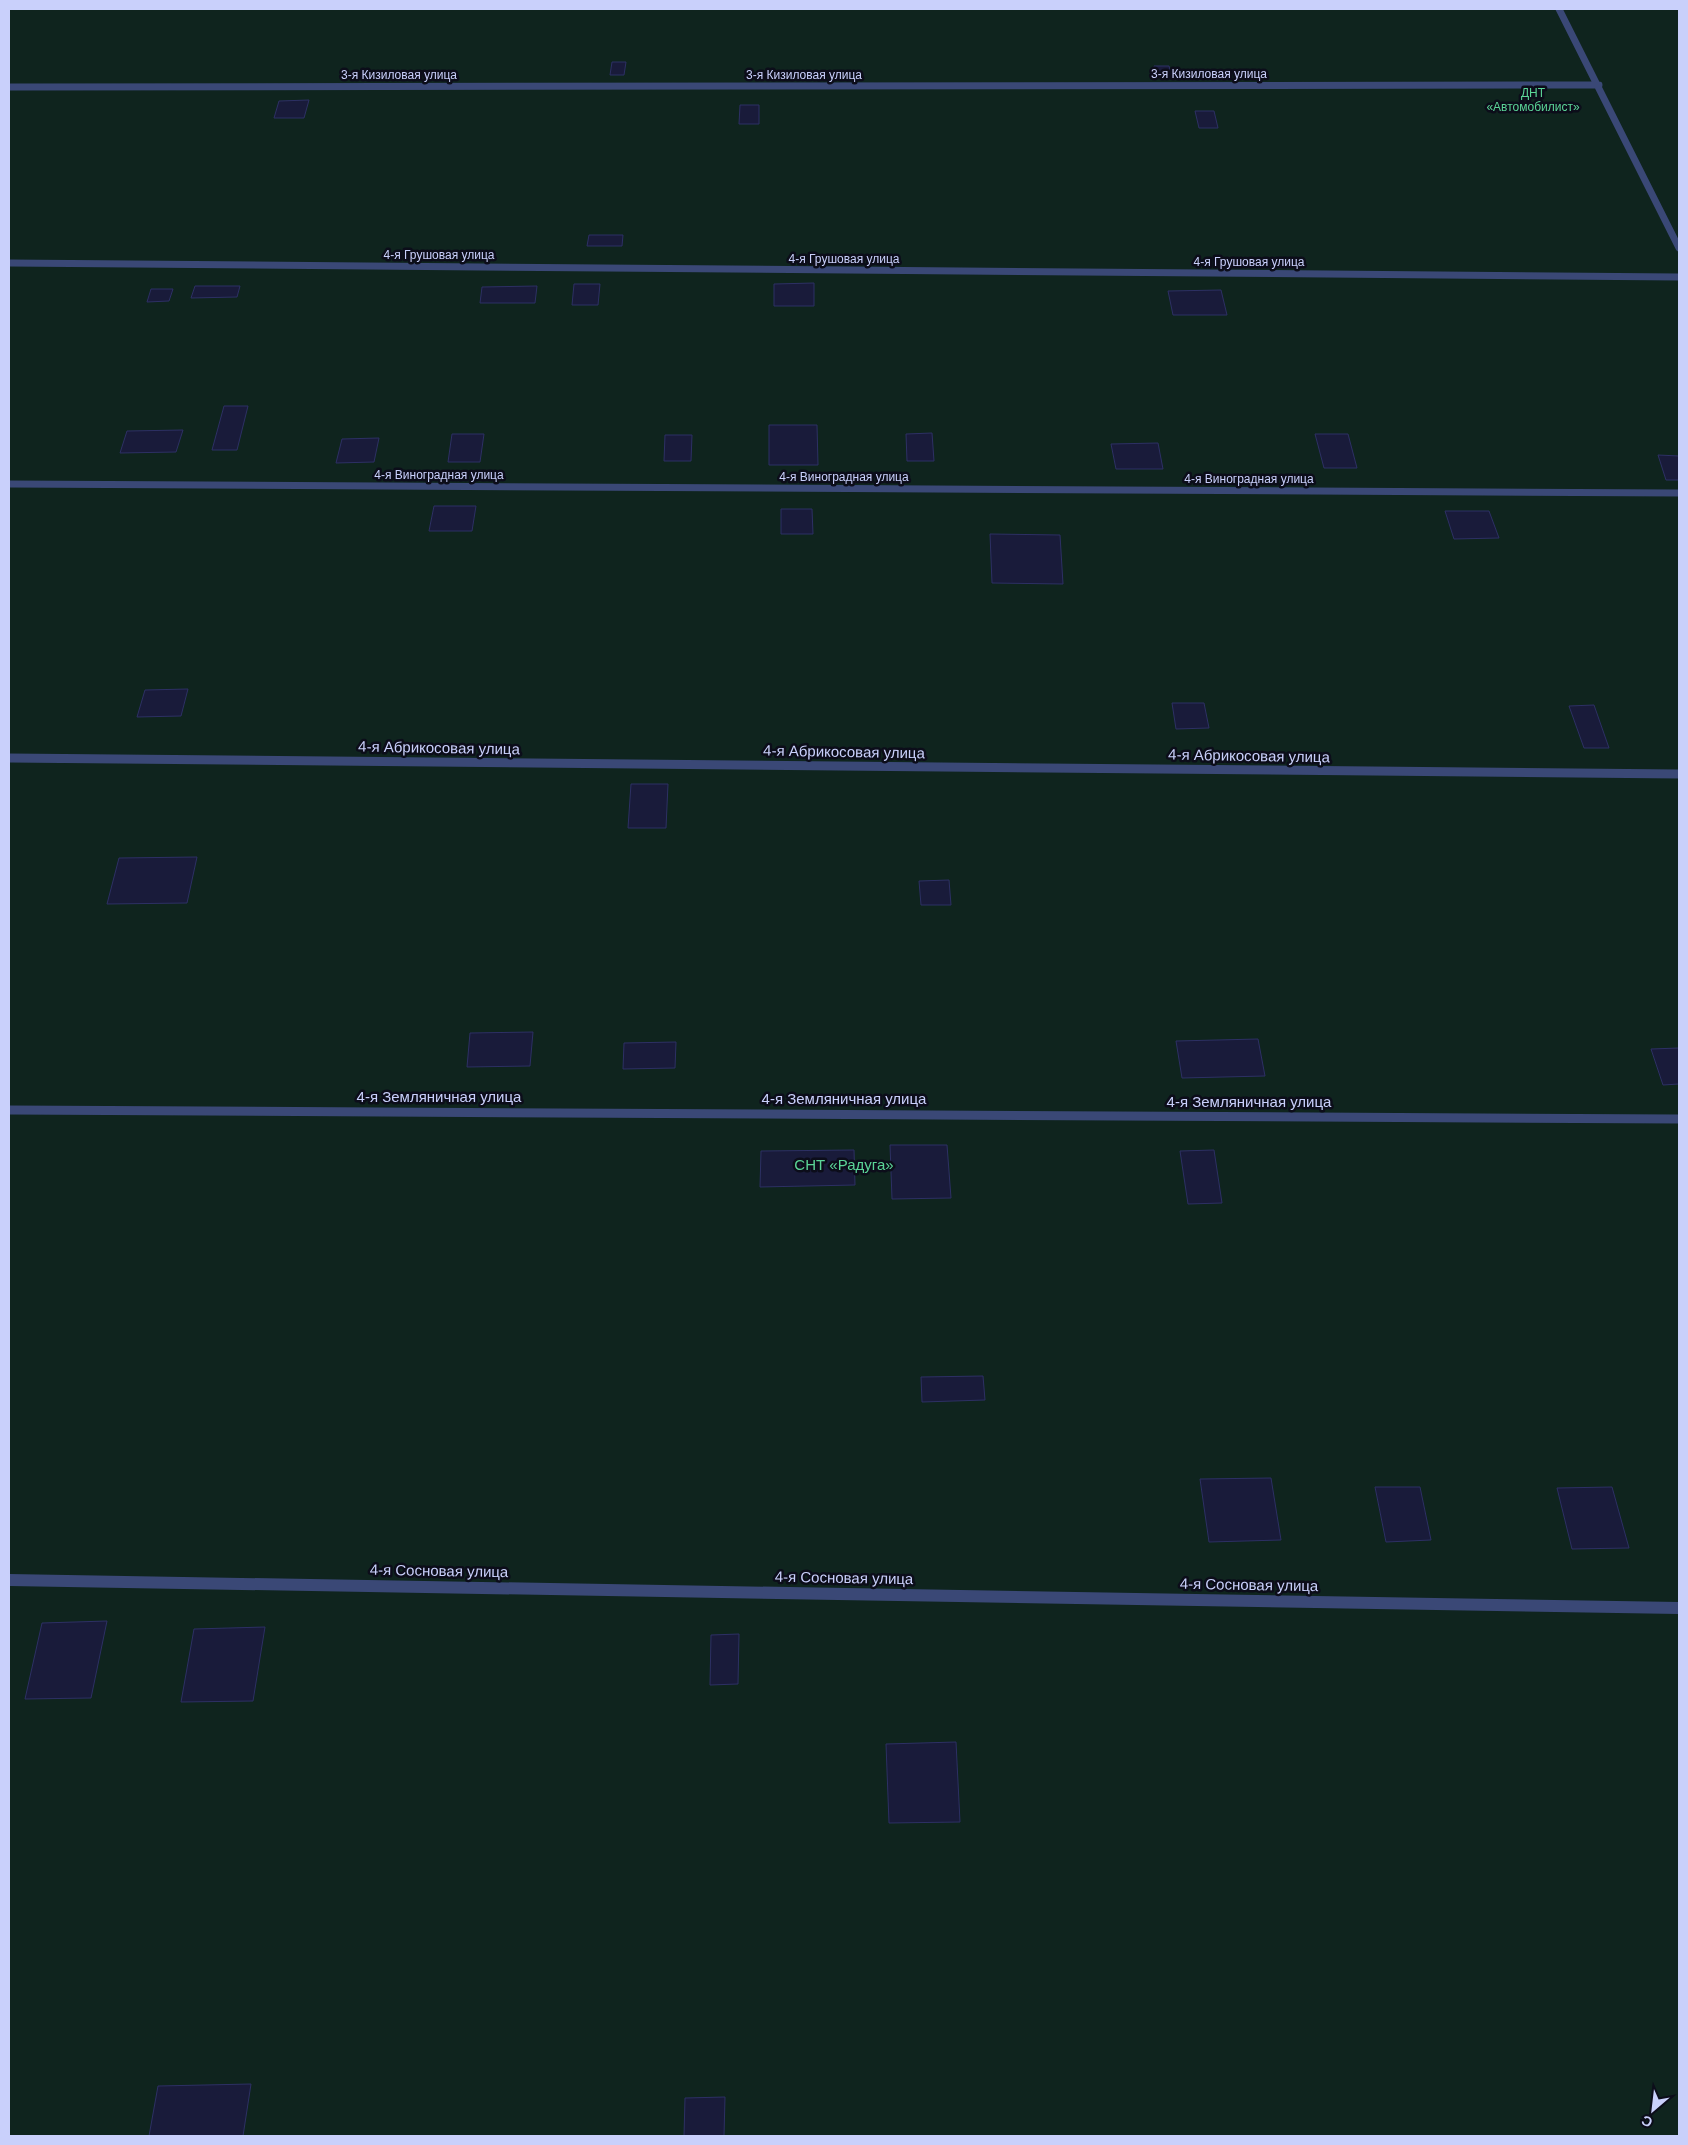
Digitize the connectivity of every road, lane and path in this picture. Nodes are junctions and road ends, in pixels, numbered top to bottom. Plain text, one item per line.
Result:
1 (1560, 9) edge
2 (1599, 85) junction
3 (9, 87) edge
4 (1679, 248) edge
5 (9, 263) edge
6 (1679, 277) edge
7 (9, 484) edge
8 (1679, 493) edge
9 (9, 758) edge
10 (1679, 774) edge
11 (9, 1110) edge
12 (1679, 1119) edge
13 (9, 1580) edge
14 (1679, 1608) edge

1 - 2 street
2 - 3 street, 3-я Кизиловая улица
2 - 4 street
5 - 6 street, 4-я Грушовая улица
7 - 8 street, 4-я Виноградная улица
9 - 10 street, 4-я Абрикосовая улица
11 - 12 street, 4-я Земляничная улица
13 - 14 street, 4-я Сосновая улица

